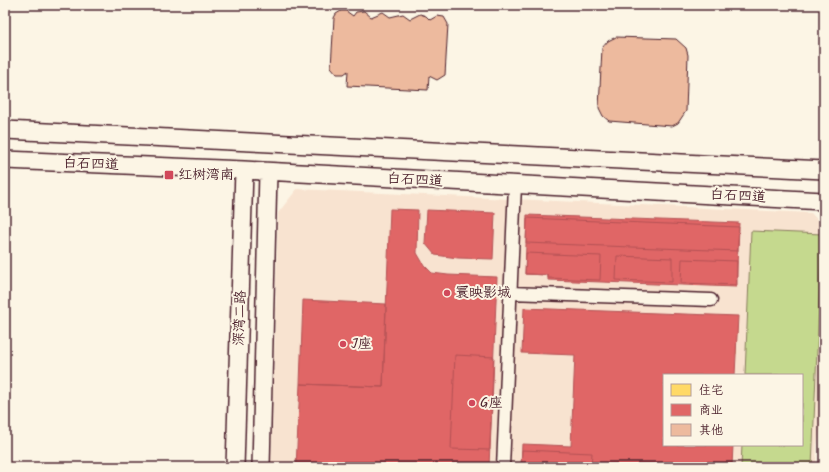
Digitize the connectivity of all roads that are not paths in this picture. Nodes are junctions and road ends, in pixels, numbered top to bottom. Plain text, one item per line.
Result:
1 (5, 130) edge
2 (5, 160) edge
3 (244, 170) junction
4 (824, 170) edge
5 (268, 172) junction
6 (515, 185) junction
7 (824, 200) edge
8 (510, 293) junction
9 (711, 300) dead end
10 (235, 467) edge
11 (261, 467) edge
12 (502, 467) edge

1 - 4 street
2 - 3 street, 白石四道
3 - 5 street, 白石四道
3 - 10 street, 深湾二路
5 - 6 street, 白石四道
5 - 11 street, 深湾二路
6 - 7 street, 白石四道
6 - 8 street
8 - 9 street
8 - 12 street

